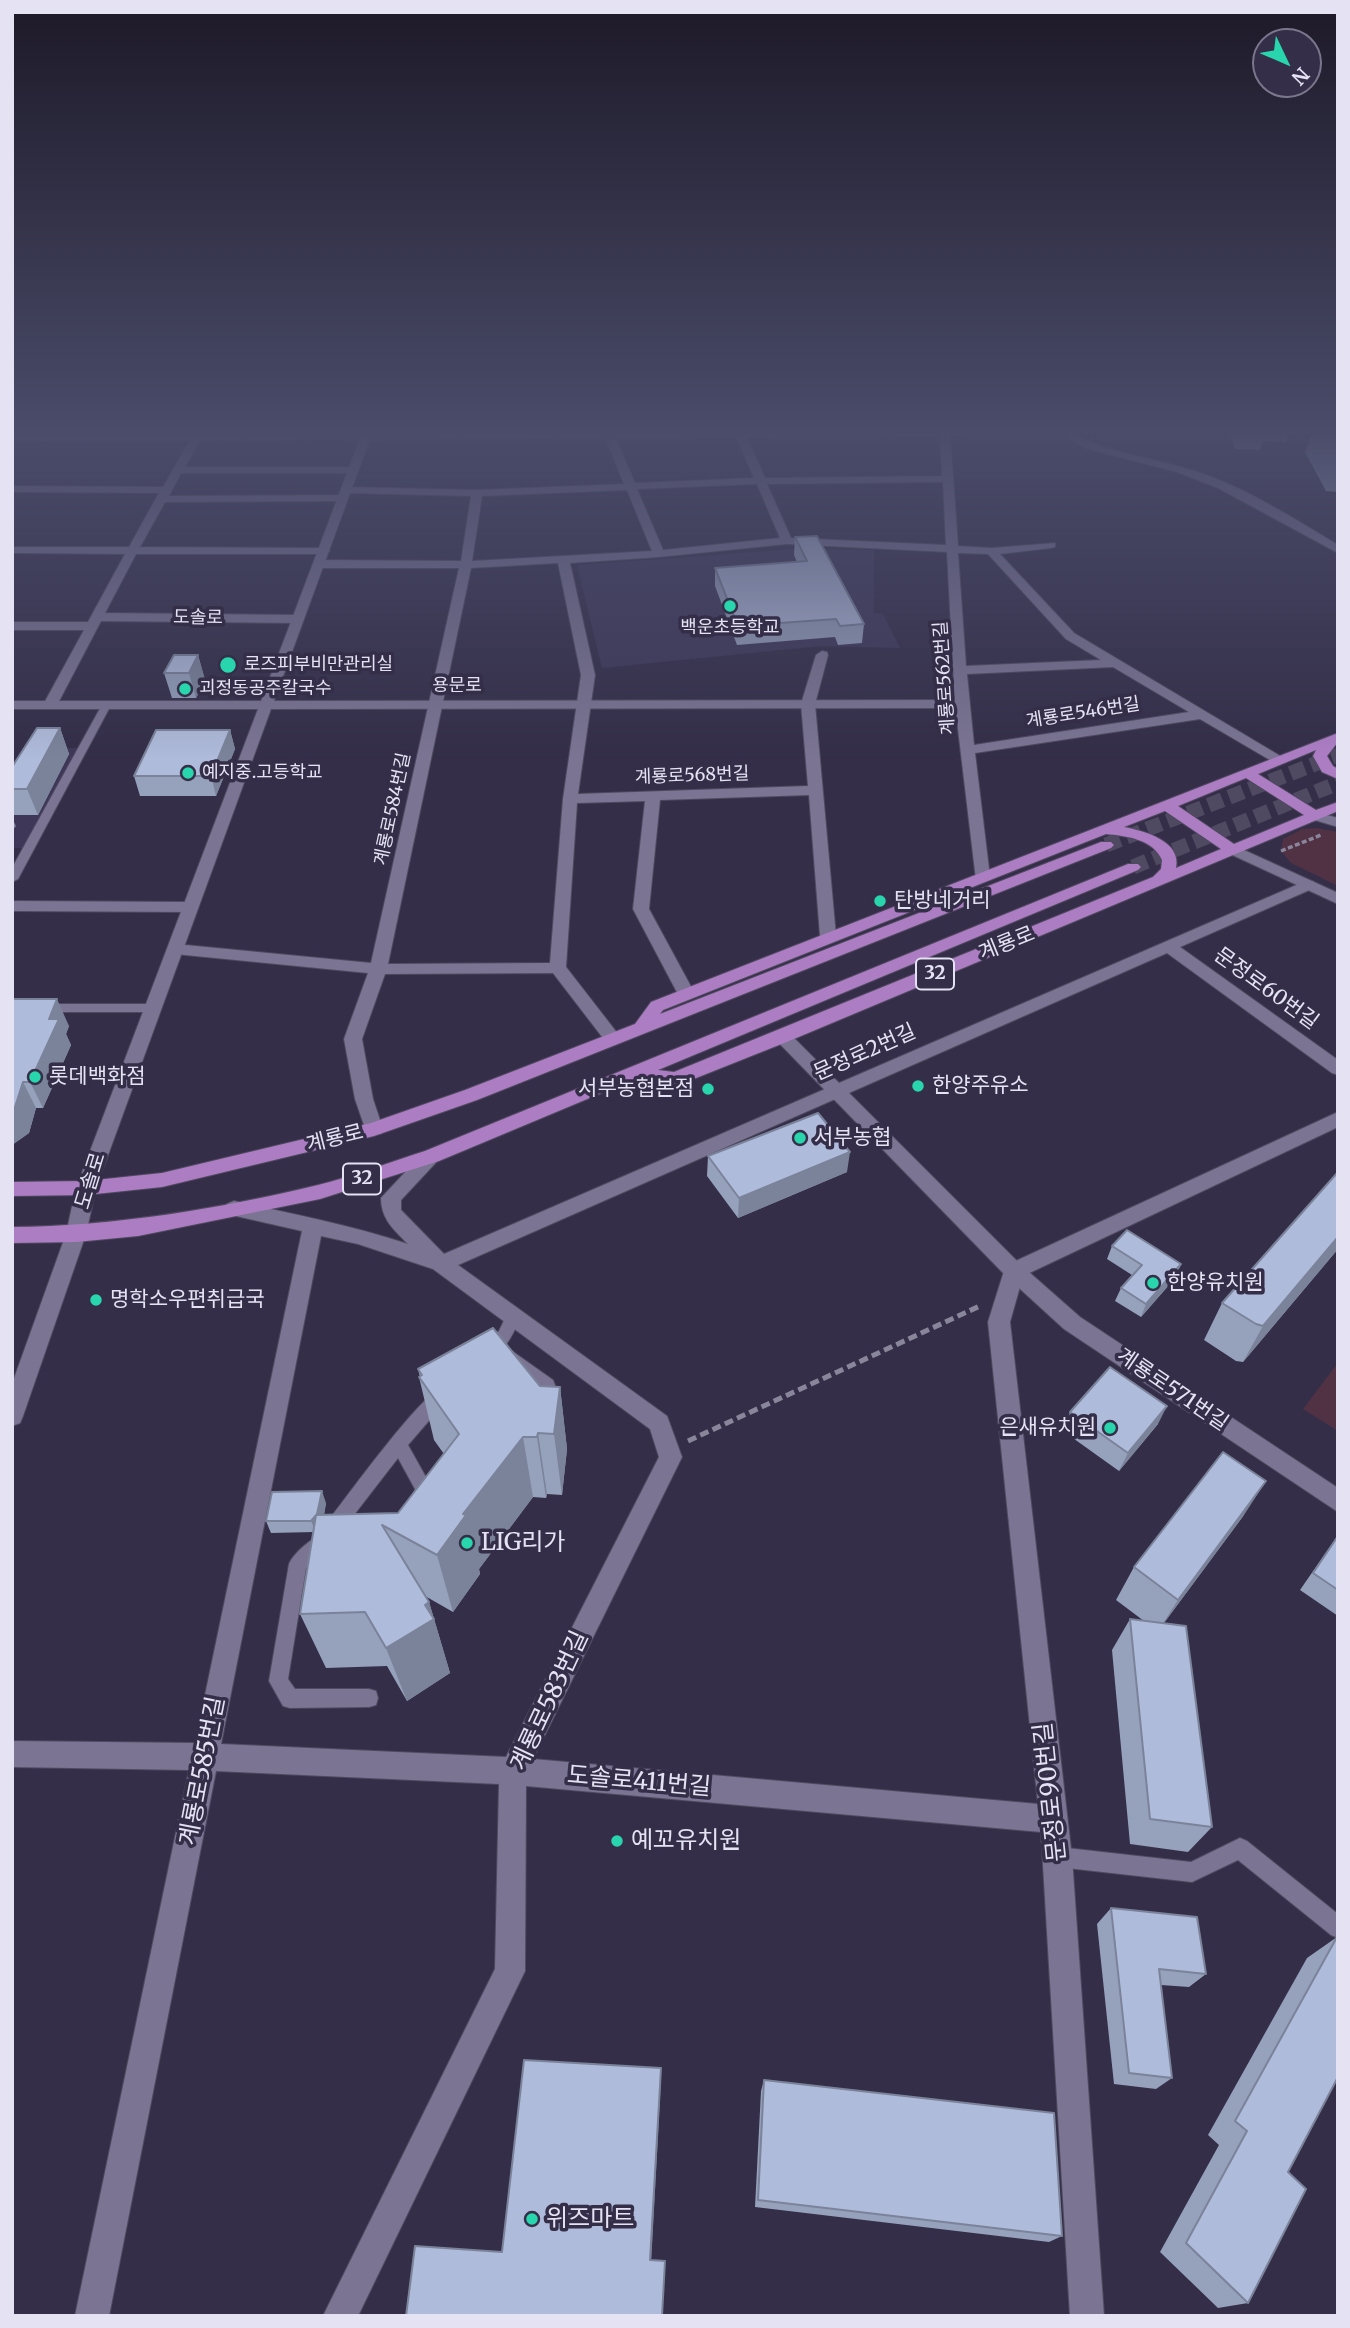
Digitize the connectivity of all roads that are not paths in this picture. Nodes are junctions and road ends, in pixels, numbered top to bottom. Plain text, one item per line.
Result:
1 (137, 542) edge
2 (327, 542) edge
3 (470, 542) edge
4 (654, 542) edge
5 (781, 542) edge
6 (800, 542) edge
7 (953, 542) edge
8 (1052, 545) dead end
9 (954, 549) junction
10 (12, 550) edge
11 (132, 551) junction
12 (324, 551) junction
13 (991, 551) junction
14 (659, 554) junction
15 (563, 558) junction
16 (318, 564) junction
17 (466, 565) junction
18 (298, 619) junction
19 (94, 622) junction
20 (12, 626) edge
21 (822, 655) dead end
22 (1113, 663) junction
23 (961, 670) junction
24 (808, 704) junction
25 (962, 704) junction
26 (12, 705) edge
27 (50, 705) junction
28 (106, 705) junction
29 (435, 705) junction
30 (583, 705) junction
31 (266, 706) junction
32 (1204, 714) junction
33 (1334, 738) edge
34 (968, 750) junction
35 (1280, 760) junction
36 (1246, 772) junction
37 (1338, 775) edge
38 (816, 790) junction
39 (653, 797) junction
40 (570, 799) junction
41 (1167, 805) junction
42 (1338, 806) edge
43 (1316, 816) junction
44 (1335, 827) edge
45 (1090, 835) junction
46 (1106, 845) tunnel mouth
47 (1233, 850) junction
48 (1133, 867) tunnel mouth
49 (982, 877) junction
50 (12, 878) edge
51 (1154, 884) junction
52 (1308, 885) junction
53 (1338, 899) edge
54 (12, 906) edge
55 (190, 907) junction
56 (828, 936) junction
57 (1168, 946) junction
58 (175, 949) junction
59 (378, 968) junction
60 (558, 968) junction
61 (687, 994) junction
62 (12, 1008) edge
63 (153, 1008) junction
64 (642, 1027) junction
65 (782, 1037) junction
66 (612, 1038) junction
67 (1338, 1069) edge
68 (634, 1073) junction
69 (834, 1091) junction
70 (1338, 1119) edge
71 (374, 1129) junction
72 (432, 1156) junction
73 (86, 1188) junction
74 (12, 1189) edge
75 (233, 1209) junction
76 (313, 1225) junction
77 (76, 1234) junction
78 (12, 1235) edge
79 (441, 1264) junction
80 (1014, 1271) junction
81 (513, 1317) junction
82 (494, 1345) junction
83 (476, 1361) edge
84 (547, 1385) edge
85 (450, 1386) edge
86 (12, 1416) edge
87 (399, 1444) junction
88 (1338, 1501) edge
89 (410, 1515) edge
90 (327, 1537) junction
91 (350, 1537) edge
92 (369, 1698) dead end
93 (12, 1754) edge
94 (206, 1757) junction
95 (513, 1771) junction
96 (1054, 1819) junction
97 (1058, 1857) junction
98 (1338, 1928) edge
99 (92, 2316) edge
100 (340, 2316) edge
101 (1087, 2316) edge

1 - 11 street
2 - 12 street, 도솔로
3 - 17 street, 계룡로584번길
4 - 14 street
5 - 14 street
6 - 9 street
7 - 9 street, 계룡로562번길
8 - 13 street
9 - 13 street
9 - 23 street, 계룡로562번길
10 - 11 street
11 - 12 street
11 - 19 street
12 - 16 street, 도솔로
13 - 22 street, 계룡로546번길
14 - 15 street
15 - 17 street
15 - 30 street
16 - 17 street
16 - 18 street, 도솔로
17 - 29 street, 계룡로584번길
18 - 19 street, 도솔로
18 - 31 street, 도솔로
19 - 20 street, 도솔로
19 - 27 street
21 - 24 street
22 - 23 street
22 - 32 street, 계룡로546번길
23 - 25 street, 계룡로562번길
24 - 25 street, 용문로
24 - 30 street, 용문로
24 - 38 street
25 - 34 street, 계룡로562번길
26 - 27 street, 용문로
27 - 28 street, 용문로
28 - 31 street, 용문로
28 - 50 lane
29 - 30 street, 용문로
29 - 31 street, 용문로
29 - 59 street, 계룡로584번길
30 - 40 street
31 - 55 street, 도솔로
32 - 34 street, 계룡로546번길
32 - 35 street, 계룡로546번길
33 - 35 main road, 계룡로 / 32
33 - 37 main road
34 - 49 street, 계룡로562번길
35 - 36 main road, 계룡로 / 32
36 - 41 main road, 계룡로 / 32
36 - 43 main road
38 - 39 street, 계룡로568번길
38 - 56 street
39 - 40 street, 계룡로568번길
39 - 61 street
40 - 60 street
41 - 45 main road, 계룡로 / 32
41 - 47 main road
42 - 43 main road, 계룡로 / 32
43 - 44 street
43 - 47 main road, 계룡로 / 32
45 - 49 main road, 계룡로 / 32
45 - 51 main road
46 - 64 main road, 계룡로 / 32
47 - 51 main road, 계룡로 / 32
47 - 52 street
48 - 68 main road, 계룡로 / 32
49 - 56 main road, 계룡로 / 32
51 - 65 main road, 계룡로 / 32
52 - 53 street
52 - 57 street, 문정로2번길
54 - 55 street
55 - 58 street, 도솔로
56 - 61 main road, 계룡로 / 32
57 - 67 street, 문정로60번길
57 - 69 street, 문정로2번길
58 - 59 street
58 - 63 street, 도솔로
59 - 60 street
59 - 71 street, 계룡로584번길
60 - 66 street
61 - 64 main road, 계룡로 / 32
62 - 63 lane
63 - 73 street, 도솔로
64 - 66 main road, 계룡로 / 32
65 - 68 main road, 계룡로 / 32
65 - 69 street, 계룡로571번길
66 - 71 main road, 계룡로 / 32
68 - 72 main road, 계룡로 / 32
69 - 79 street, 문정로2번길
69 - 80 street, 계룡로571번길
70 - 80 street
71 - 73 main road, 계룡로 / 32
72 - 75 main road, 계룡로 / 32
72 - 79 street
73 - 74 main road, 계룡로 / 32
73 - 77 street, 도솔로
75 - 76 street
75 - 77 main road, 계룡로 / 32
76 - 79 street
76 - 94 street, 계룡로585번길
77 - 78 main road, 계룡로 / 32
77 - 86 street, 도솔로
79 - 81 street
80 - 88 street, 계룡로571번길
80 - 96 street, 문정로90번길
81 - 82 lane
81 - 95 street, 계룡로583번길
82 - 83 lane
82 - 84 lane
85 - 87 lane
87 - 89 lane
87 - 90 lane
90 - 91 lane
90 - 92 lane
93 - 94 street, 도솔로411번길
94 - 95 street, 도솔로411번길
94 - 99 street, 계룡로585번길
95 - 96 street, 도솔로411번길
95 - 100 street, 계룡로583번길
96 - 97 street, 문정로90번길
97 - 98 lane
97 - 101 street, 문정로90번길

